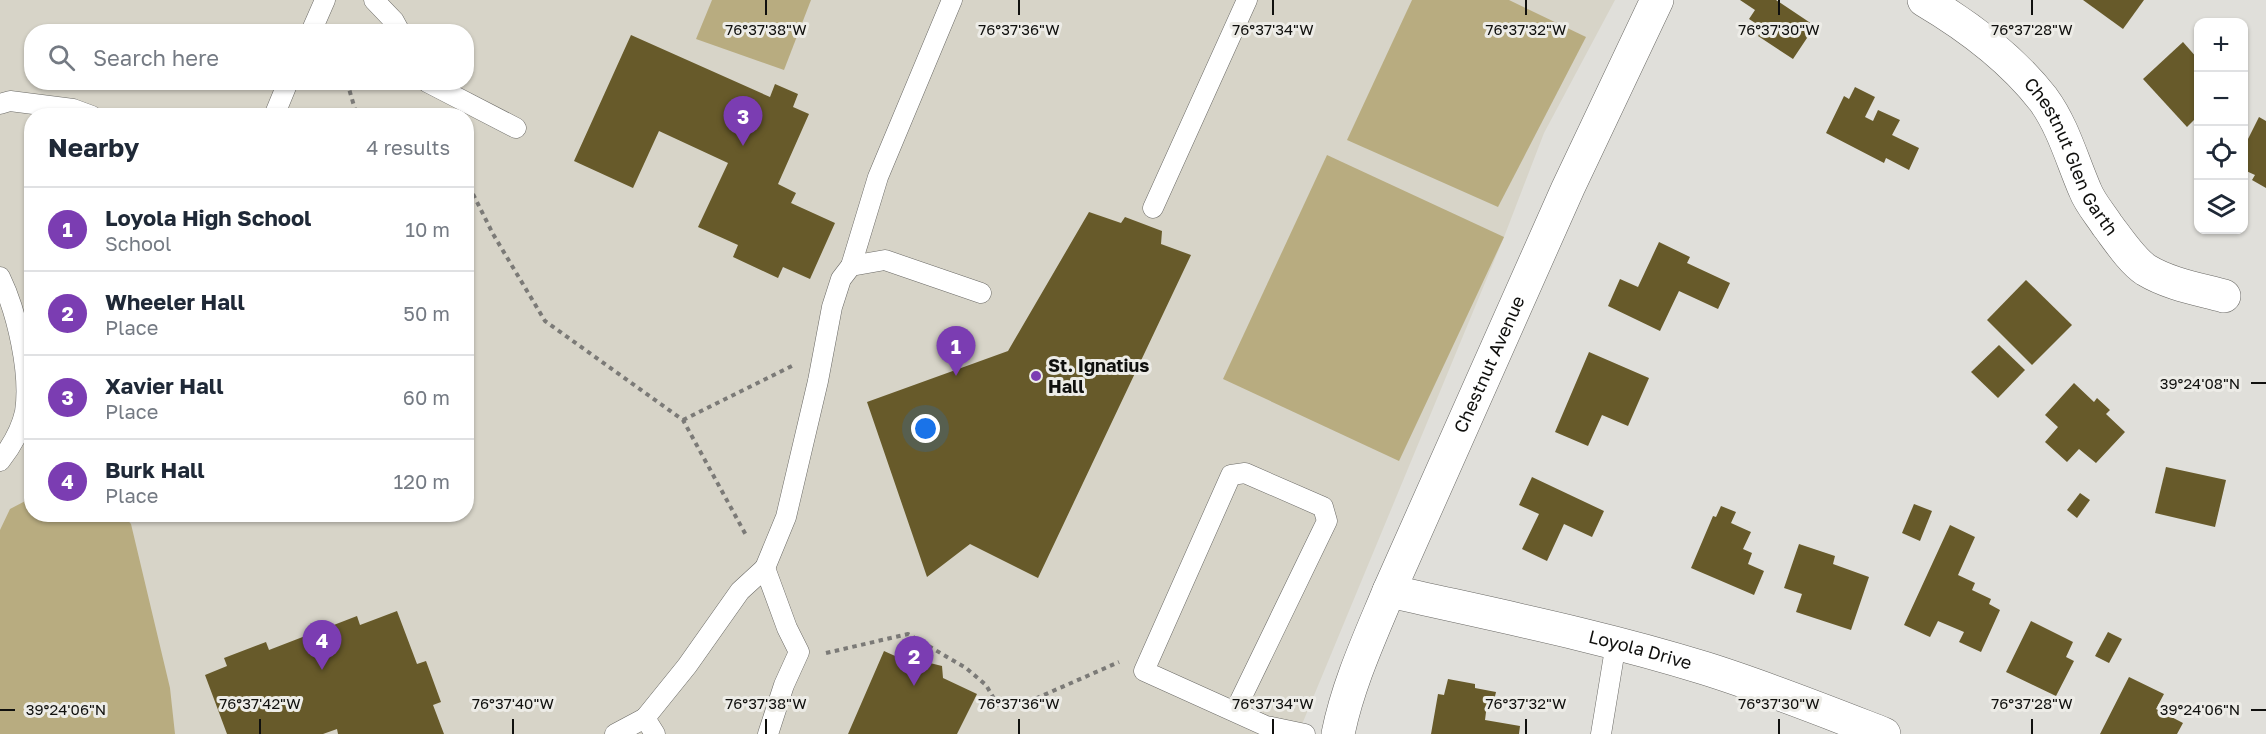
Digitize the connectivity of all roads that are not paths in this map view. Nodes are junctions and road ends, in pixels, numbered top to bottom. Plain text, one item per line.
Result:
1 (325, 0) edge
2 (374, 0) edge
3 (952, 0) edge
4 (1247, 0) edge
5 (1657, 0) edge
6 (1924, 0) edge
7 (314, 24) edge
8 (396, 24) edge
9 (285, 90) edge
10 (442, 90) edge
11 (0, 104) edge
12 (64, 108) edge
13 (277, 108) edge
14 (516, 129) dead end
15 (1153, 208) dead end
16 (851, 266) junction
17 (0, 277) edge
18 (981, 293) dead end
19 (2224, 296) dead end
20 (24, 369) edge
21 (24, 412) edge
22 (0, 461) edge
23 (765, 568) junction
24 (1389, 591) junction
25 (1616, 643) junction
26 (1235, 711) junction
27 (650, 726) edge
28 (1871, 731) edge
29 (615, 734) edge
30 (768, 734) edge
31 (1305, 734) edge
32 (1338, 734) edge
33 (1601, 734) edge

1 - 7 lane
2 - 8 lane
3 - 16 lane
4 - 15 lane
5 - 24 street, Chestnut Avenue
6 - 19 street, Chestnut Glen Garth
9 - 13 lane
10 - 14 lane
11 - 12 lane
16 - 18 lane
16 - 23 lane
17 - 20 lane
21 - 22 lane
23 - 27 lane
23 - 30 lane
24 - 25 street, Loyola Drive
24 - 32 street, Chestnut Avenue
25 - 28 street, Loyola Drive
25 - 33 lane
26 - 26 lane
26 - 31 lane
27 - 29 lane

